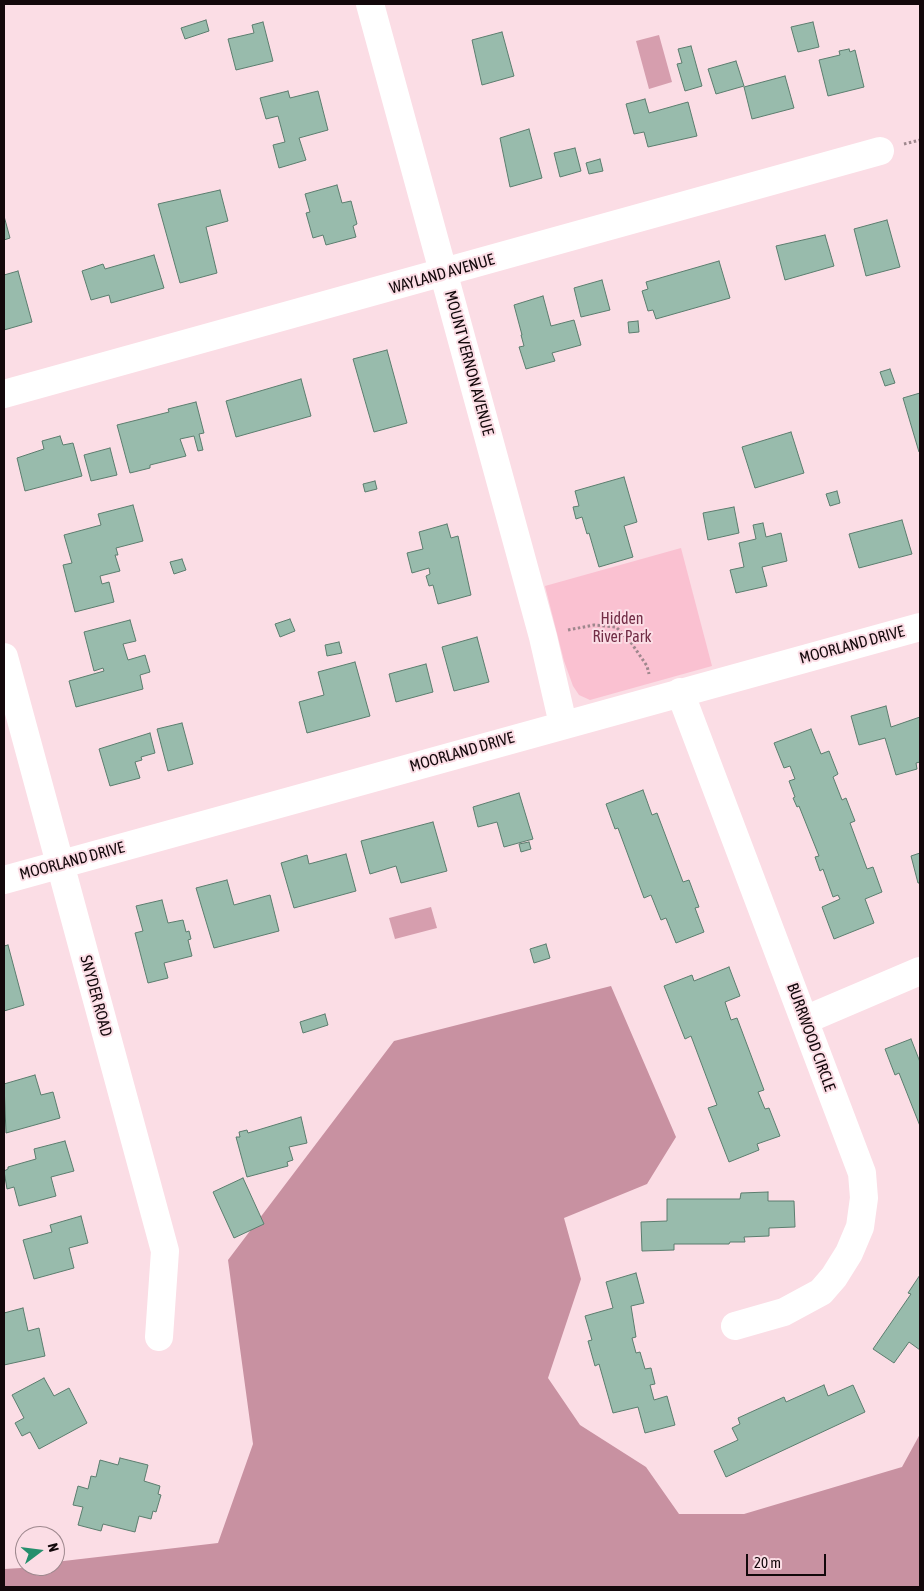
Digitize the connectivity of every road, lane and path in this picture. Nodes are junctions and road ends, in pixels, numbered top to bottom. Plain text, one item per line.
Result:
1 (370, 4) edge
2 (880, 151) dead end
3 (445, 273) junction
4 (4, 394) edge
5 (920, 627) edge
6 (543, 637) junction
7 (4, 657) edge
8 (668, 695) junction
9 (563, 724) junction
10 (60, 864) junction
11 (4, 880) edge
12 (920, 971) edge
13 (806, 1020) junction
14 (736, 1326) dead end
15 (159, 1337) dead end

1 - 3 street, MOUNT VERNON AVENUE
2 - 3 street, WAYLAND AVENUE
3 - 4 street, WAYLAND AVENUE
3 - 6 street, MOUNT VERNON AVENUE
5 - 8 street, MOORLAND DRIVE
6 - 8 path
6 - 9 street, MOUNT VERNON AVENUE
7 - 10 street, SNYDER ROAD
8 - 9 street, MOORLAND DRIVE
8 - 13 street, BURRWOOD CIRCLE
9 - 10 street, MOORLAND DRIVE
10 - 11 street, MOORLAND DRIVE
10 - 15 street, SNYDER ROAD
12 - 13 street
13 - 14 street, BURRWOOD CIRCLE

